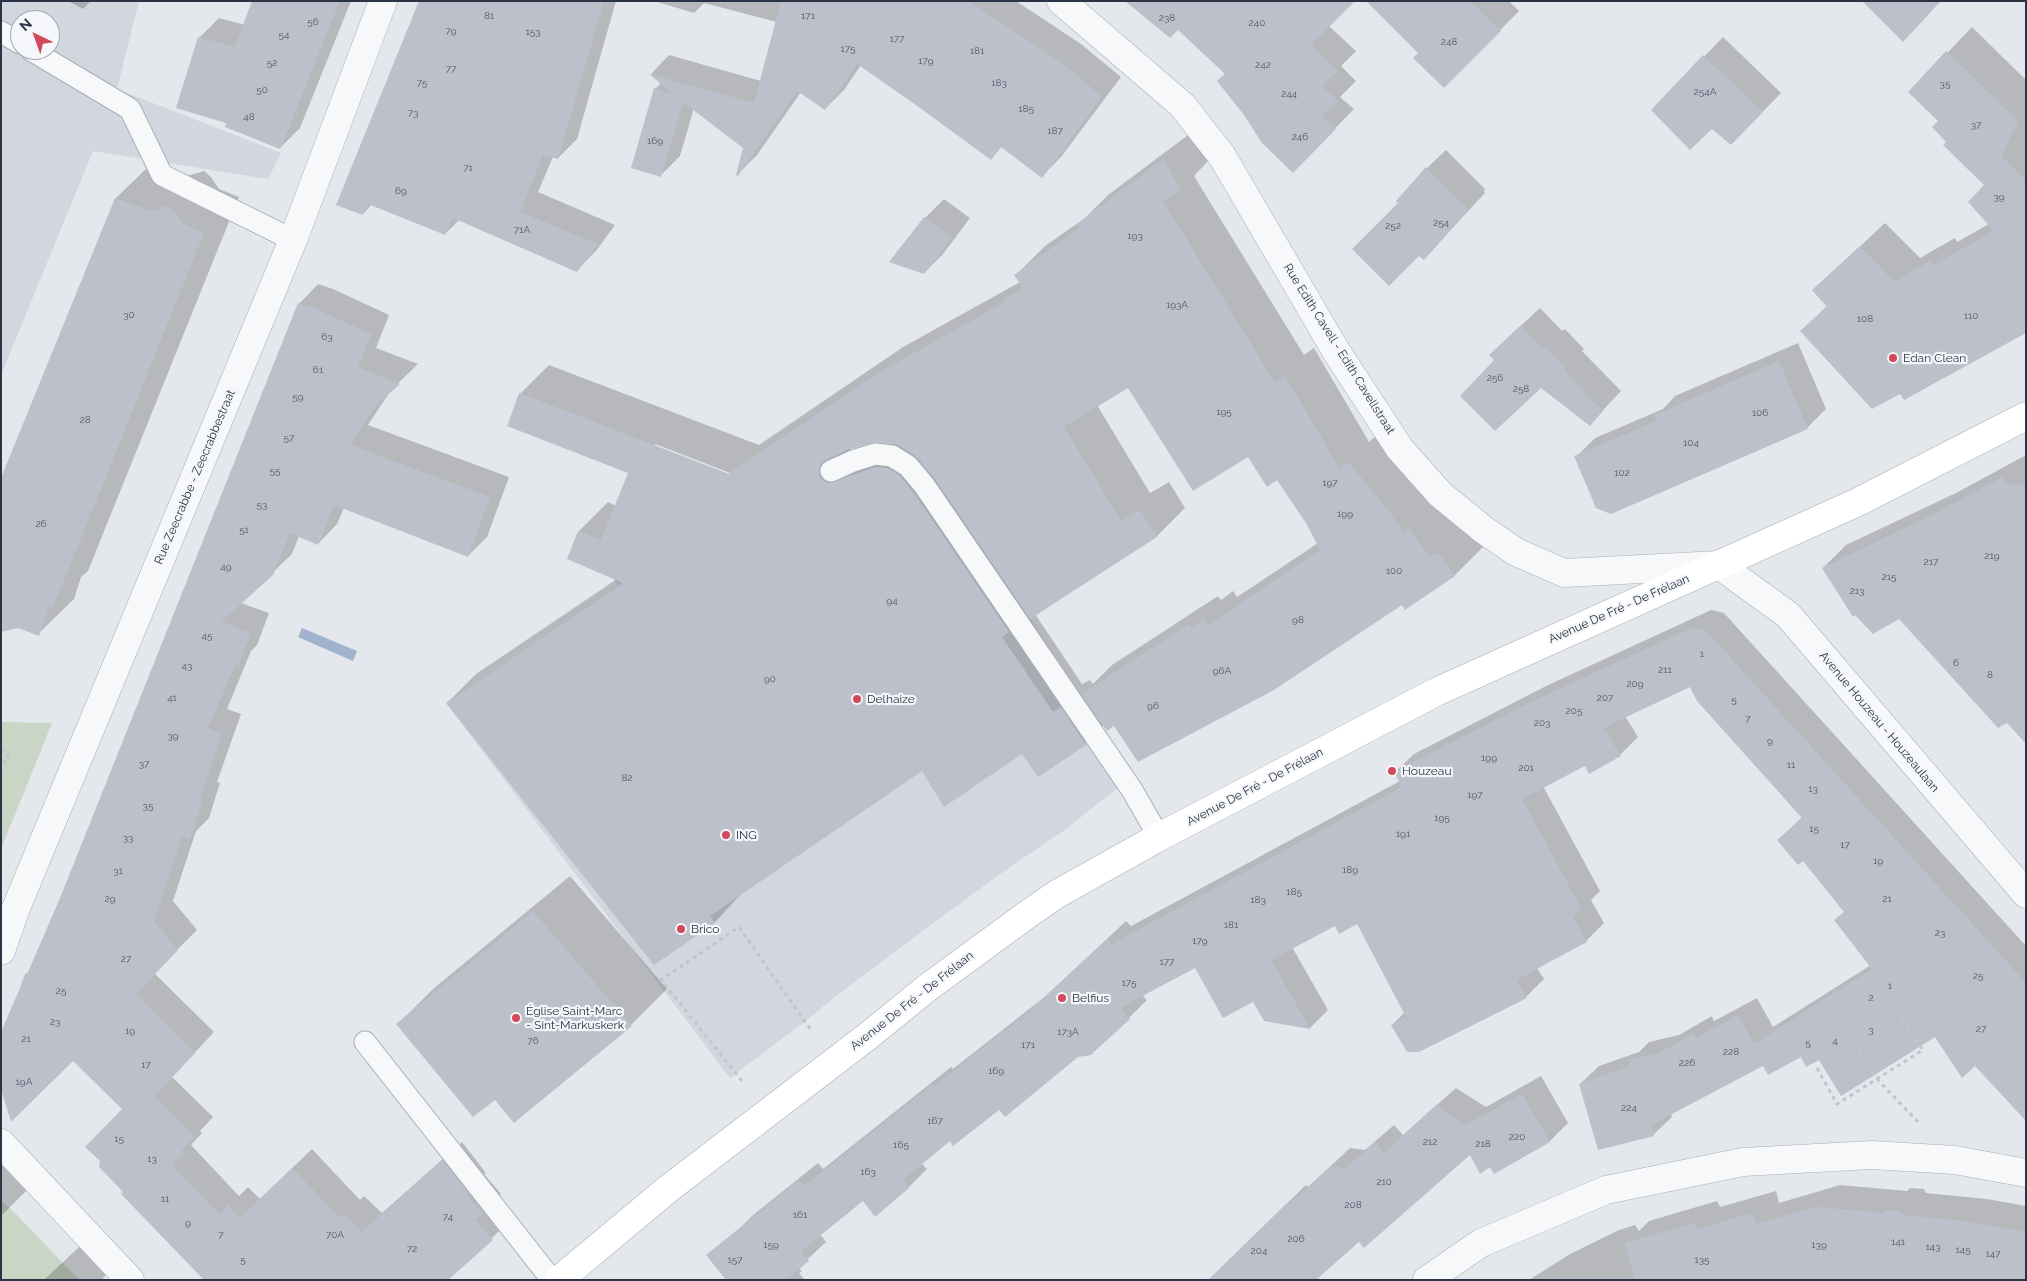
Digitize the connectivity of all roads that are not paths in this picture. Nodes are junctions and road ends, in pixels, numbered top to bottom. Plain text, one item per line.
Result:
1 (383, 1) edge
2 (1061, 1) edge
3 (48, 60) edge
4 (293, 240) junction
5 (2026, 416) edge
6 (830, 471) dead end
7 (1719, 565) junction
8 (1159, 837) junction
9 (2026, 894) edge
10 (1, 951) edge
11 (365, 1042) dead end
12 (1, 1143) edge
13 (2026, 1174) edge
14 (130, 1280) edge
15 (552, 1280) edge
16 (558, 1280) edge
17 (1428, 1280) edge

1 - 4 street, Rue Zeecrabbe - Zeecrabbestraat
2 - 7 street, Rue Edith Cavell - Edith Cavellstraat
3 - 4 lane
4 - 10 street, Rue Zeecrabbe - Zeecrabbestraat
5 - 7 main road, Avenue De Fré - De Frélaan
6 - 8 lane
7 - 8 main road, Avenue De Fré - De Frélaan
7 - 9 street, Avenue Houzeau - Houzeaulaan
8 - 16 main road, Avenue De Fré - De Frélaan
11 - 15 lane
12 - 14 street
13 - 17 street

